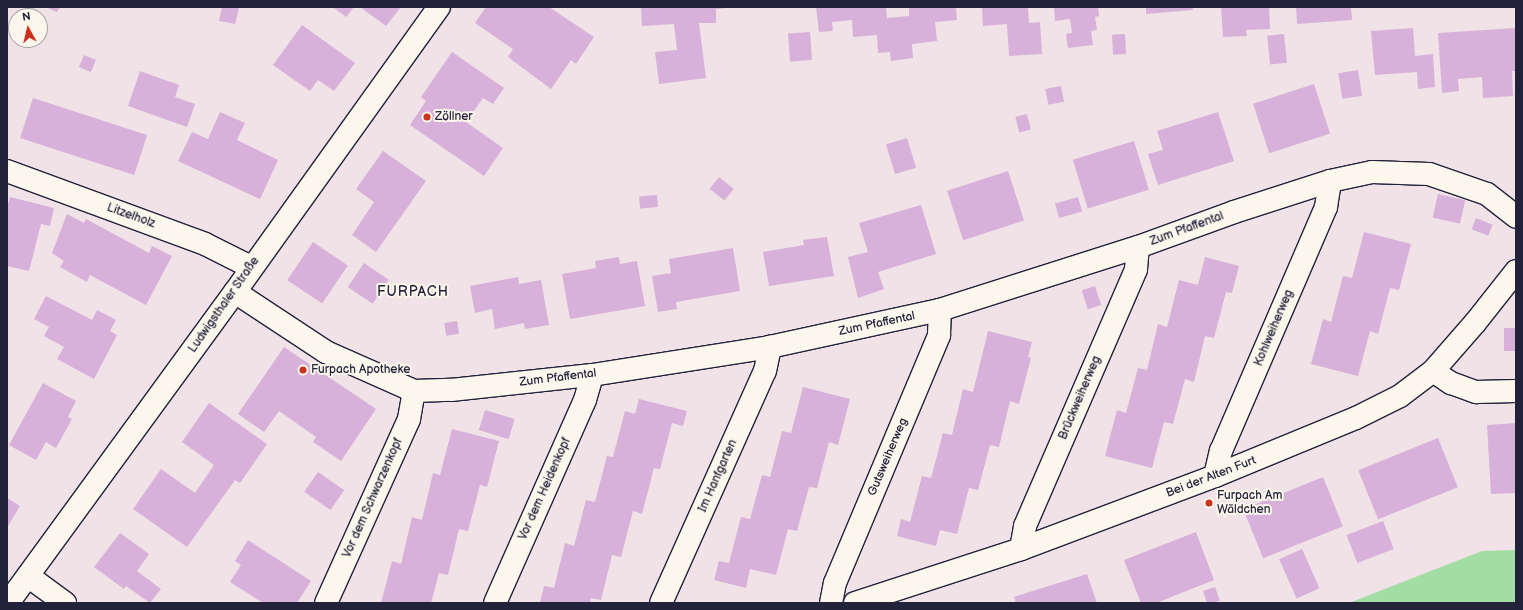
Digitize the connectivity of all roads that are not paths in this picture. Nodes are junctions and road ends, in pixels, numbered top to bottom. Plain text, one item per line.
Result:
1 (439, 7) edge
2 (7, 171) edge
3 (1330, 181) junction
4 (1516, 217) edge
5 (1138, 247) junction
6 (251, 267) junction
7 (1516, 271) edge
8 (235, 292) junction
9 (940, 310) junction
10 (770, 347) junction
11 (1433, 371) junction
12 (592, 375) junction
13 (414, 391) junction
14 (1516, 391) edge
15 (1215, 476) junction
16 (1021, 549) junction
17 (28, 576) junction
18 (8, 603) edge
19 (65, 603) edge
20 (326, 603) edge
21 (494, 603) edge
22 (661, 603) edge
23 (831, 603) edge
24 (855, 603) edge

1 - 6 street, Ludwigsthaler Straße
2 - 6 street, Litzelholz
3 - 4 street, Zum Pfaffental
3 - 5 street, Zum Pfaffental
3 - 15 street, Kohlweiherweg
5 - 9 street, Zum Pfaffental
5 - 16 street, Brückweiherweg
6 - 8 street, Ludwigsthaler Straße
7 - 11 street, Bei der Alten Furt
8 - 13 street, Zum Pfaffental
8 - 17 street, Ludwigsthaler Straße
9 - 10 street, Zum Pfaffental
9 - 23 street, Gutsweiherweg
10 - 12 street, Zum Pfaffental
10 - 22 street, Im Hanfgarten
11 - 14 street
11 - 15 street, Bei der Alten Furt
12 - 13 street, Zum Pfaffental
12 - 21 street, Vor dem Heidenkopf
13 - 20 street, Vor dem Schwarzenkopf
15 - 16 street, Bei der Alten Furt
16 - 24 street, Bei der Alten Furt
17 - 18 street, Ludwigsthaler Straße
17 - 19 street

